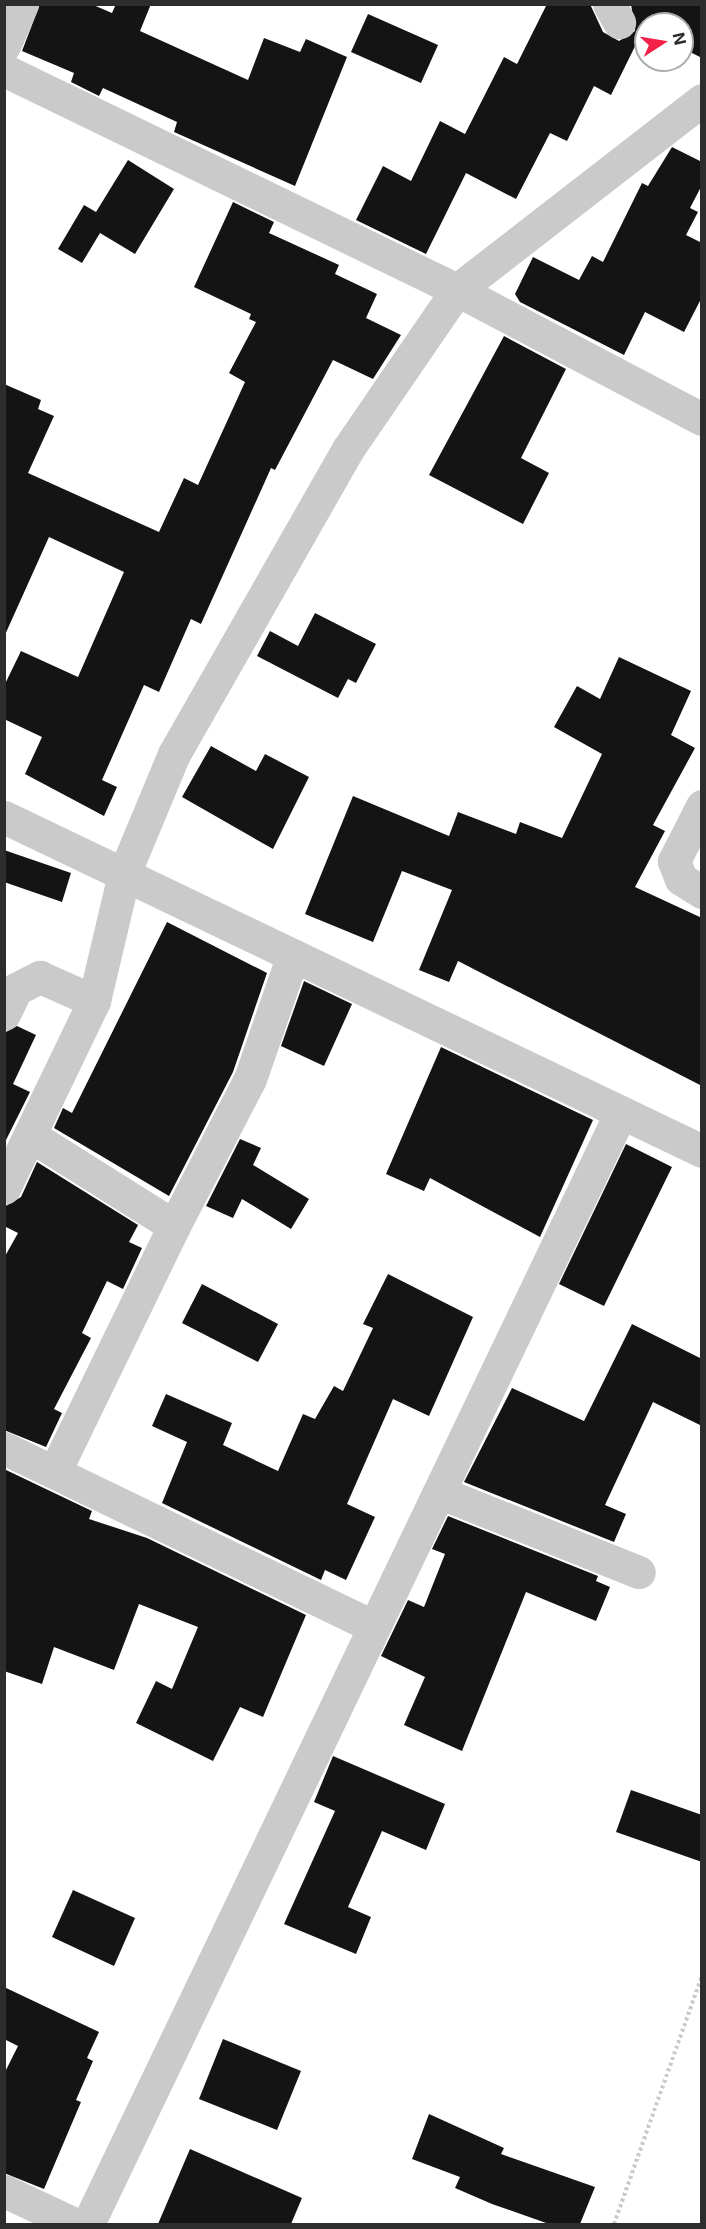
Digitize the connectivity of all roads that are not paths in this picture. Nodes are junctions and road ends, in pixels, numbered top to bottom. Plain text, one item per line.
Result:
1 (22, 4) edge
2 (4, 46) edge
3 (4, 70) edge
4 (702, 100) edge
5 (457, 290) junction
6 (702, 419) edge
7 (702, 806) edge
8 (4, 817) edge
9 (124, 874) junction
10 (702, 892) edge
11 (293, 955) junction
12 (94, 1001) junction
13 (4, 1014) edge
14 (621, 1112) junction
15 (31, 1136) junction
16 (702, 1150) edge
17 (4, 1188) edge
18 (174, 1226) junction
19 (4, 1448) edge
20 (55, 1471) junction
21 (441, 1493) junction
22 (639, 1572) dead end
23 (374, 1626) junction
24 (4, 2191) edge
25 (74, 2224) edge
26 (88, 2224) edge

1 - 2 street
3 - 5 street
4 - 5 street
5 - 6 street
5 - 9 street
7 - 10 street
8 - 9 street
9 - 11 street
9 - 12 street
11 - 14 street
11 - 18 street
12 - 13 street
12 - 15 street
14 - 16 street
14 - 21 street
15 - 17 street
15 - 18 street
18 - 20 street
19 - 20 street
20 - 23 street
21 - 22 street
21 - 23 street
23 - 26 street
24 - 25 street

